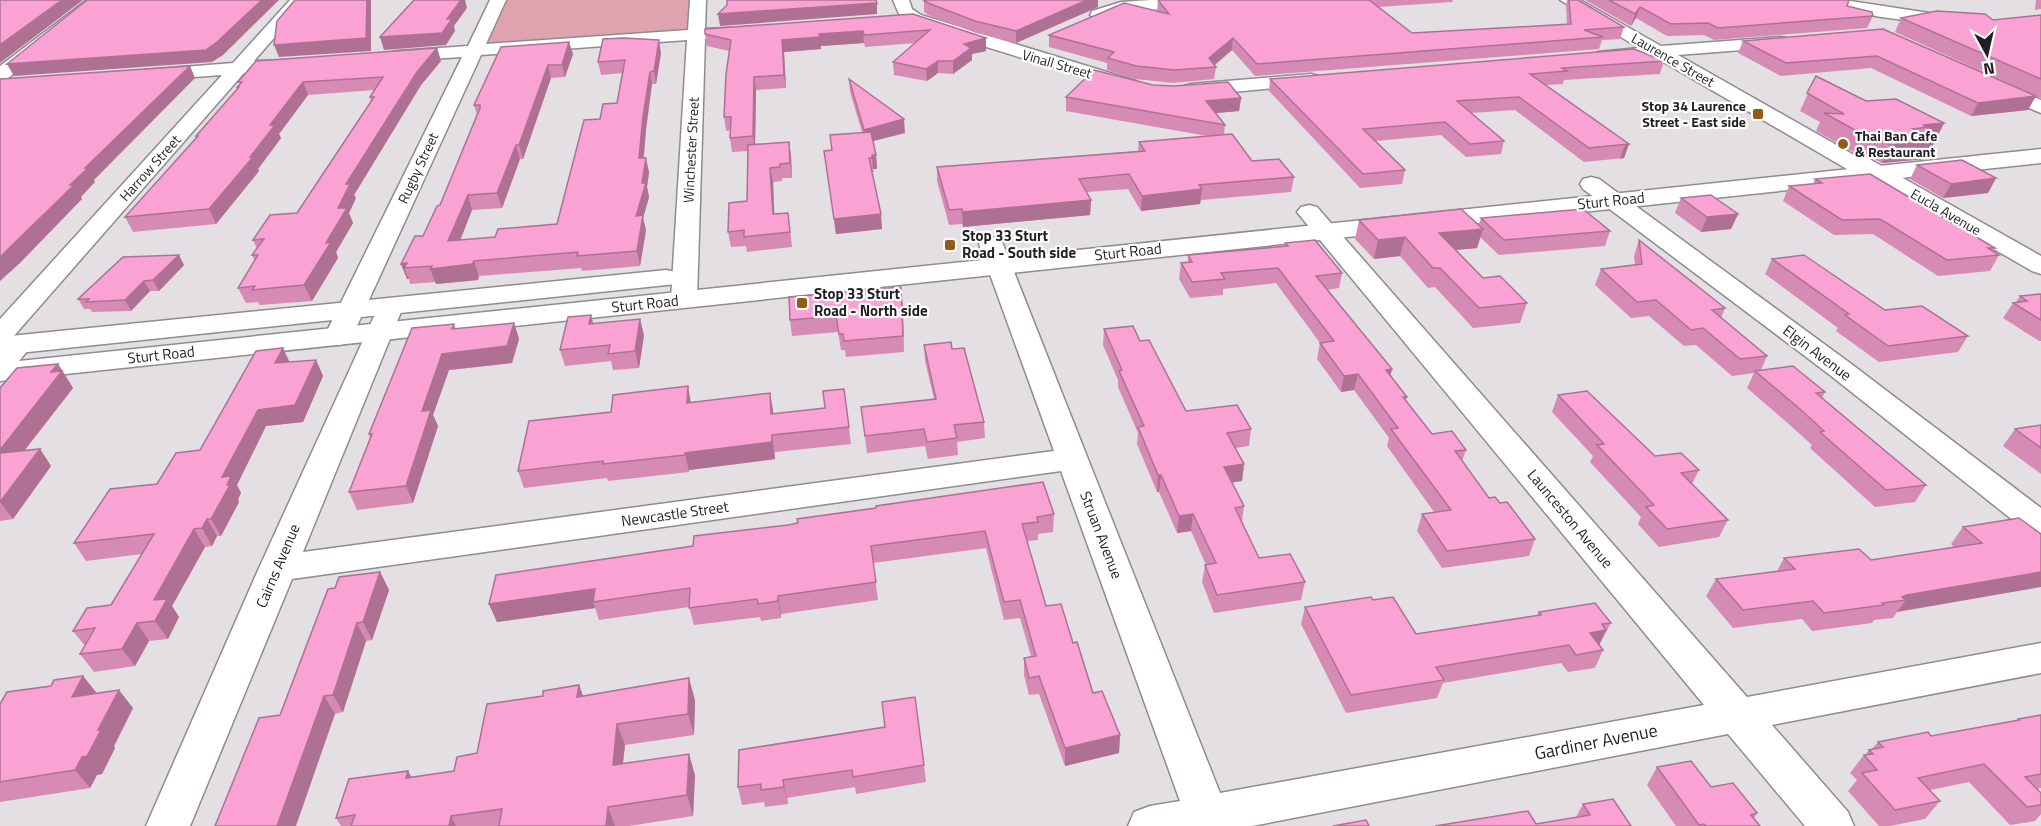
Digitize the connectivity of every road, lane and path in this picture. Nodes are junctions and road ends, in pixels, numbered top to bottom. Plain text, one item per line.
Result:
1 (97, 0) edge
2 (299, 0) edge
3 (498, 0) edge
4 (698, 0) edge
5 (901, 0) edge
6 (1220, 0) edge
7 (1568, 0) edge
8 (1819, 0) edge
9 (1119, 3) edge
10 (1883, 6) edge
11 (915, 19) junction
12 (890, 21) edge
13 (1085, 21) edge
14 (1962, 22) edge
15 (759, 30) edge
16 (1880, 34) edge
17 (696, 35) junction
18 (1045, 40) dead end
19 (1795, 40) edge
20 (474, 51) junction
21 (1658, 52) junction
22 (1018, 53) junction
23 (380, 57) edge
24 (1592, 57) edge
25 (310, 62) edge
26 (239, 68) junction
27 (0, 75) edge
28 (131, 75) edge
29 (1332, 78) edge
30 (1978, 79) edge
31 (24, 83) edge
32 (0, 85) edge
33 (1142, 88) edge
34 (1173, 91) edge
35 (2041, 107) edge
36 (2041, 138) edge
37 (2041, 156) edge
38 (1847, 158) junction
39 (1875, 174) junction
40 (1602, 193) junction
41 (1317, 222) junction
42 (995, 255) junction
43 (2041, 266) edge
44 (684, 288) junction
45 (384, 320) junction
46 (344, 324) junction
47 (6, 342) edge
48 (0, 366) edge
49 (0, 372) edge
50 (1073, 459) junction
51 (2041, 525) edge
52 (277, 568) junction
53 (2041, 658) edge
54 (1737, 715) junction
55 (1209, 821) edge
56 (168, 826) edge
57 (1150, 826) edge
58 (1832, 826) edge

1 - 27 street
2 - 26 street, Harrow Street
3 - 20 street, Rugby Street
4 - 17 street, Winchester Street
5 - 11 street
6 - 9 street
7 - 21 street, Laurence Street
8 - 10 street
9 - 13 street
10 - 14 street
10 - 16 street
11 - 12 street
11 - 22 street, Vinall Street
15 - 17 street
17 - 20 street
17 - 44 street, Winchester Street
18 - 22 street
19 - 21 street
20 - 23 street
20 - 46 street, Rugby Street
21 - 24 street
21 - 38 street, Laurence Street
22 - 33 street, Vinall Street
25 - 26 street
26 - 28 street
26 - 47 street, Harrow Street
29 - 34 street
30 - 35 street
31 - 32 street
36 - 38 main road, Sturt Road
37 - 39 main road, Sturt Road
38 - 39 street, Eucla Avenue
38 - 40 main road, Sturt Road
39 - 40 main road, Sturt Road
39 - 43 street, Eucla Avenue
40 - 41 main road, Sturt Road
40 - 51 street, Elgin Avenue
41 - 42 main road, Sturt Road
41 - 54 street, Launceston Avenue
42 - 44 main road, Sturt Road
42 - 50 street, Struan Avenue
44 - 45 main road, Sturt Road
45 - 46 main road, Sturt Road
45 - 52 street, Cairns Avenue
46 - 47 main road, Sturt Road
46 - 49 main road, Sturt Road
47 - 48 street, Harrow Street
50 - 52 street, Newcastle Street
50 - 55 street, Struan Avenue
52 - 56 street, Cairns Avenue
53 - 54 street, Gardiner Avenue
54 - 55 street, Gardiner Avenue
54 - 58 street, Launceston Avenue
55 - 57 street, Gardiner Avenue

